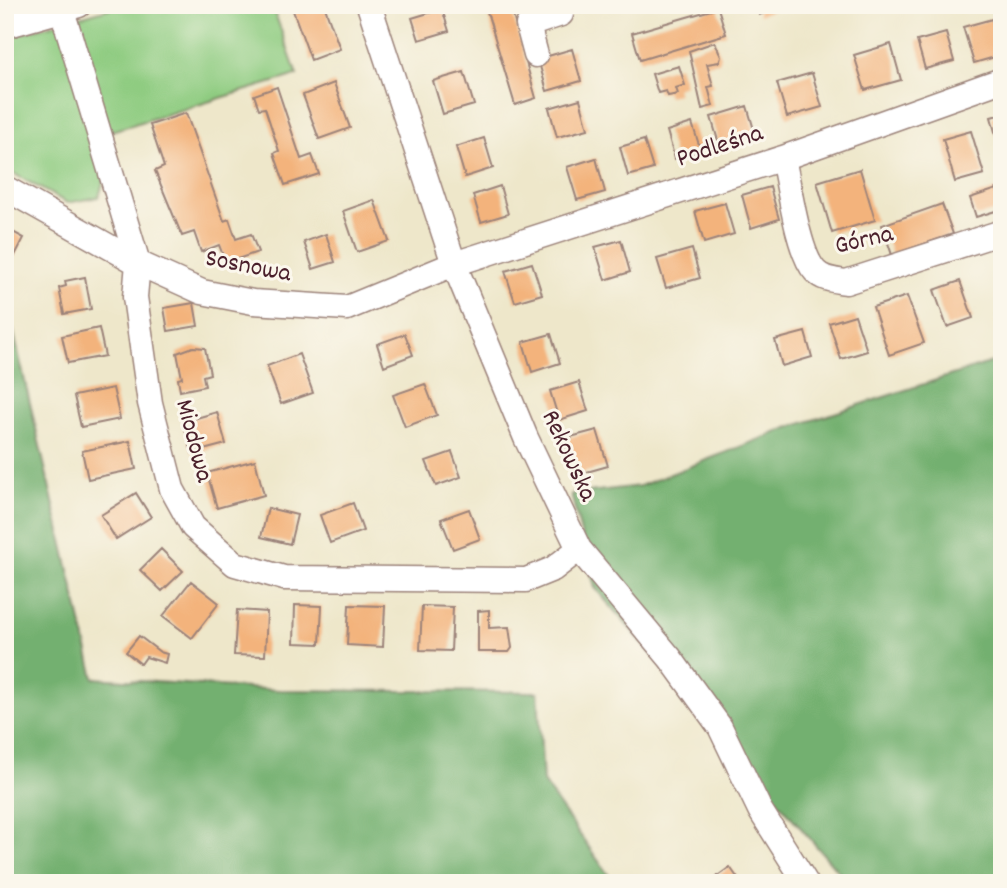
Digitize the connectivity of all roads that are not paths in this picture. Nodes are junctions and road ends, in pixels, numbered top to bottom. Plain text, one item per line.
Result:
1 (369, 5) edge
2 (559, 5) edge
3 (70, 8) edge
4 (5, 26) edge
5 (536, 55) dead end
6 (1002, 80) edge
7 (783, 158) junction
8 (5, 188) edge
9 (1002, 232) edge
10 (138, 263) junction
11 (454, 264) junction
12 (579, 549) junction
13 (806, 883) edge

1 - 11 street, Rekowska
2 - 5 street
3 - 4 street
3 - 10 street, Miodowa
6 - 7 street, Podleśna
7 - 9 street, Górna
7 - 11 street, Podleśna
8 - 10 street, Sosnowa
10 - 11 street, Sosnowa
10 - 12 street, Miodowa
11 - 12 street, Rekowska
12 - 13 street, Rekowska

